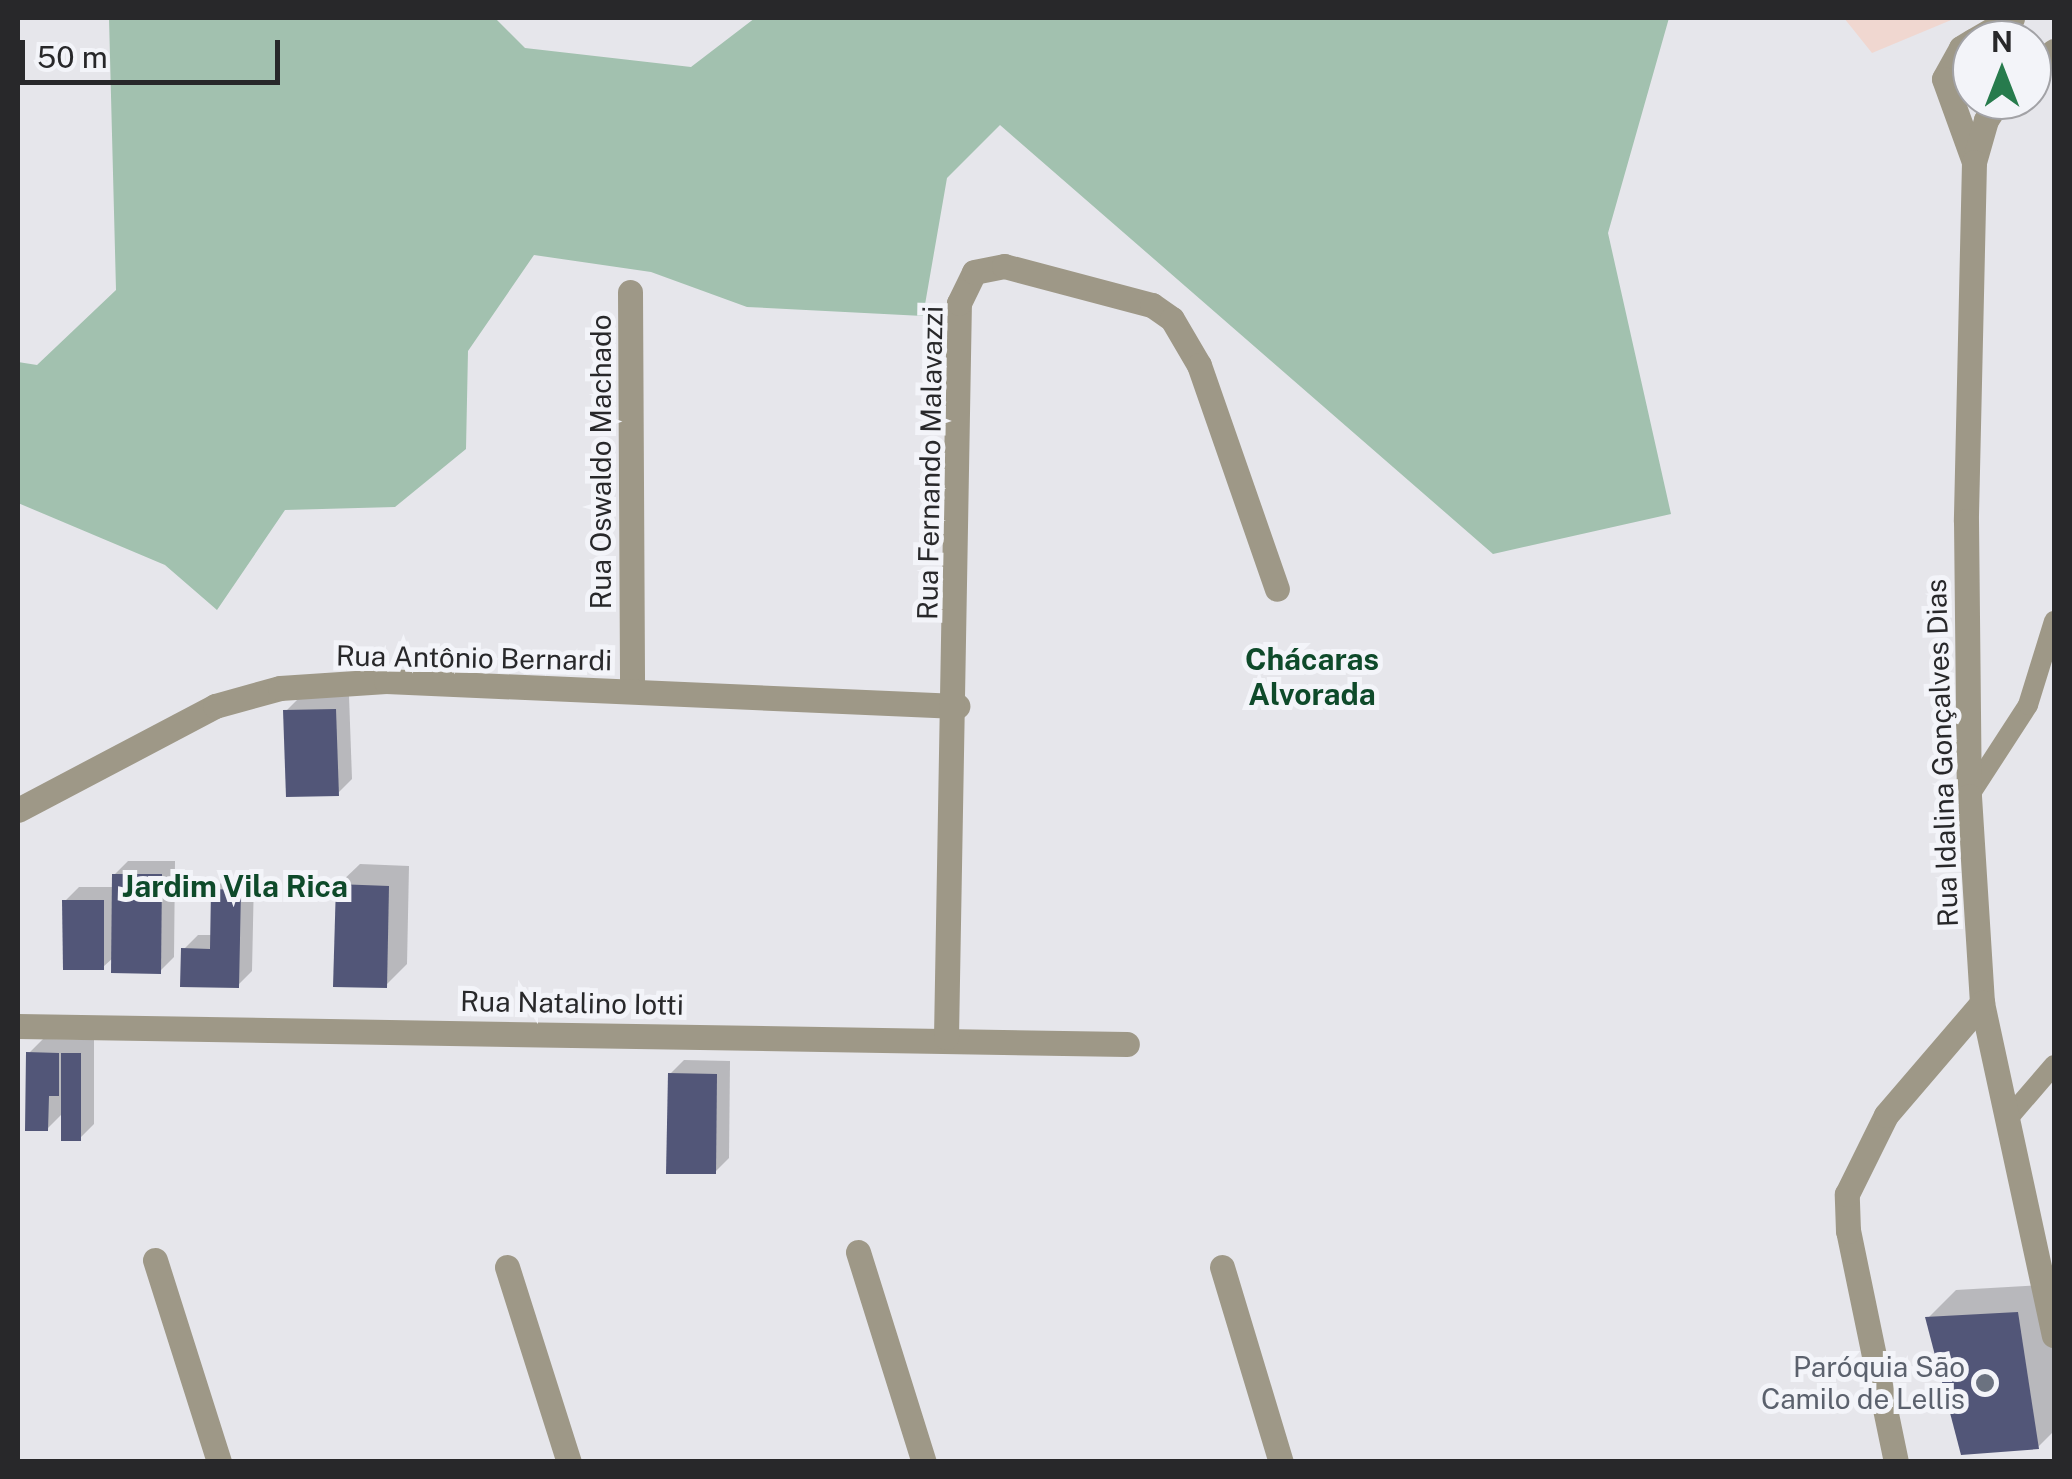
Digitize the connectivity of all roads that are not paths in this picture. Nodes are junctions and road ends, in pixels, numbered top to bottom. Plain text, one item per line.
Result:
1 (1952, 64) edge
2 (1952, 101) edge
3 (1959, 120) edge
4 (1986, 120) edge
5 (1974, 162) junction
6 (630, 292) dead end
7 (1277, 589) dead end
8 (2054, 621) edge
9 (2050, 646) edge
10 (632, 691) junction
11 (957, 706) junction
12 (1968, 796) junction
13 (18, 810) edge
14 (1982, 1003) junction
15 (18, 1026) edge
16 (946, 1037) junction
17 (1126, 1044) dead end
18 (2054, 1065) edge
19 (2010, 1116) junction
20 (858, 1252) dead end
21 (155, 1260) dead end
22 (507, 1267) dead end
23 (1222, 1267) dead end
24 (2054, 1335) edge
25 (219, 1462) edge
26 (569, 1462) edge
27 (924, 1462) edge
28 (1281, 1462) edge
29 (1896, 1462) edge

1 - 2 street, Rua Idalina Gonçalves Dias
3 - 5 street, Rua Idalina Gonçalves Dias
4 - 5 street, Rua Idalina Gonçalves Dias
5 - 12 street, Rua Idalina Gonçalves Dias
6 - 10 street, Rua Oswaldo Machado
7 - 11 street, Rua Fernando Malavazzi
8 - 9 lane
9 - 12 lane
10 - 11 street, Rua Antônio Bernardi
10 - 13 street, Rua Antônio Bernardi
11 - 16 street, Rua Fernando Malavazzi
12 - 14 street, Rua Idalina Gonçalves Dias
14 - 19 street, Rua Idalina Gonçalves Dias
14 - 29 street
15 - 16 street, Rua Natalino Iotti
16 - 17 street, Rua Natalino Iotti
18 - 19 lane
19 - 24 street, Rua Idalina Gonçalves Dias
20 - 27 street
21 - 25 street
22 - 26 street
23 - 28 street

